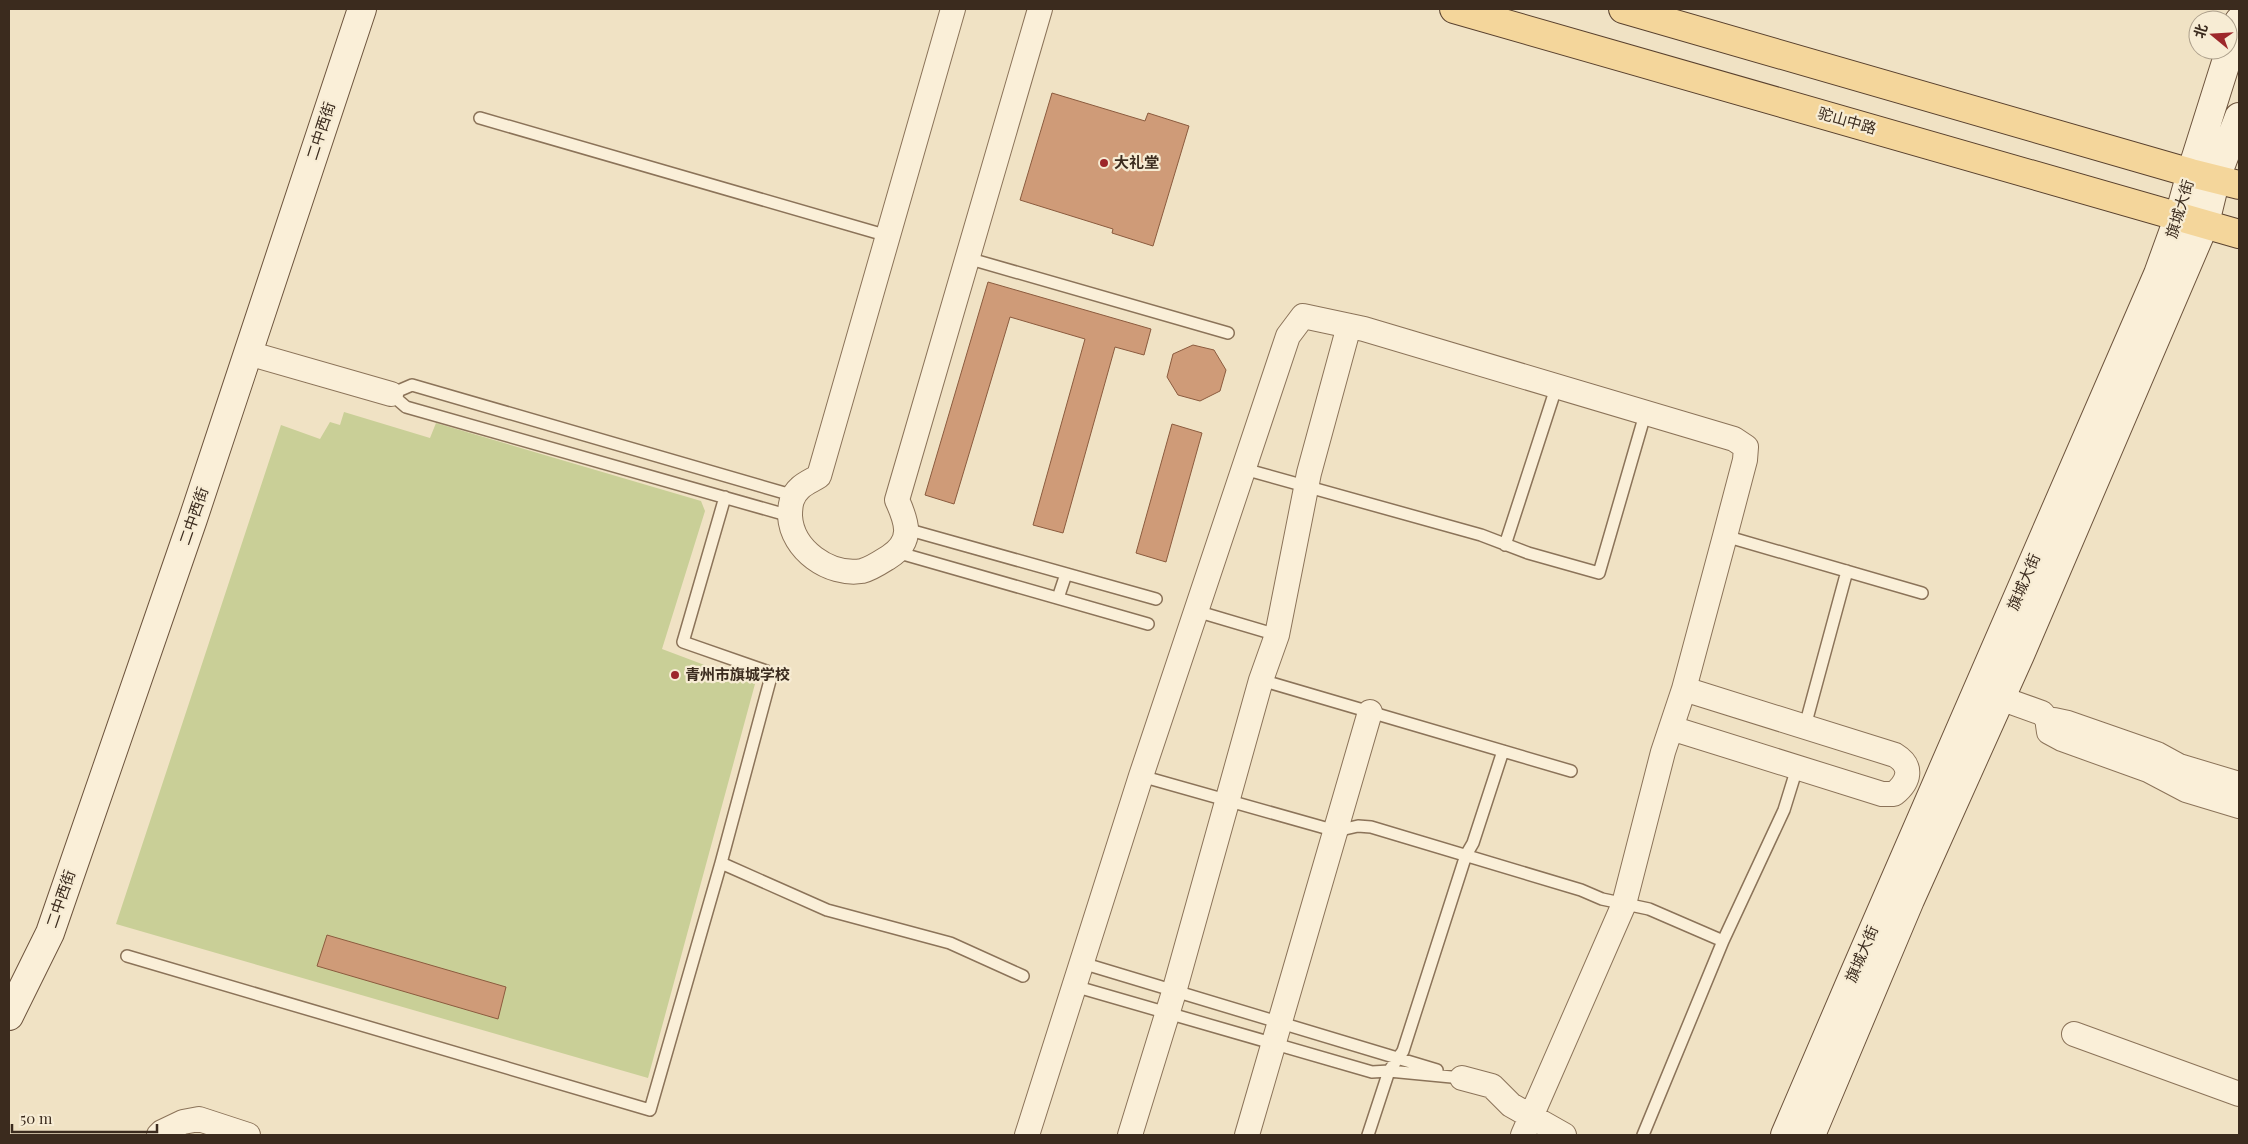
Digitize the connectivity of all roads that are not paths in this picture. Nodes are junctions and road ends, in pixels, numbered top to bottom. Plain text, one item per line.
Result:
1 (362, 9) edge
2 (953, 9) edge
3 (1040, 9) edge
4 (1454, 9) edge
5 (1623, 9) edge
6 (2239, 21) edge
7 (2239, 117) edge
8 (480, 118) dead end
9 (2215, 178) edge
10 (2179, 216) junction
11 (2204, 224) junction
12 (2239, 234) edge
13 (888, 236) junction
14 (967, 258) junction
15 (1349, 326) junction
16 (1228, 333) dead end
17 (248, 353) junction
18 (1557, 385) junction
19 (392, 394) junction
20 (1646, 411) junction
21 (1244, 469) junction
22 (1308, 487) junction
23 (725, 498) junction
24 (793, 506) junction
25 (906, 529) junction
26 (1725, 536) junction
27 (1505, 545) junction
28 (896, 552) junction
29 (1847, 572) junction
30 (1066, 574) junction
31 (1922, 593) dead end
32 (1058, 598) junction
33 (1156, 599) dead end
34 (1196, 611) junction
35 (1148, 624) dead end
36 (1277, 635) junction
37 (1261, 680) junction
38 (1684, 689) junction
39 (2000, 698) junction
40 (1370, 712) junction
41 (2050, 723) junction
42 (1805, 726) junction
43 (1671, 728) junction
44 (1503, 751) junction
45 (1797, 768) junction
46 (1571, 772) dead end
47 (1141, 776) junction
48 (1906, 779) junction
49 (2239, 784) edge
50 (1934, 789) junction
51 (1228, 801) junction
52 (2239, 806) edge
53 (1336, 831) junction
54 (1466, 855) junction
55 (721, 863) junction
56 (1624, 904) junction
57 (1722, 941) junction
58 (127, 956) dead end
59 (1082, 963) junction
60 (1023, 976) dead end
61 (1074, 986) junction
62 (1171, 1002) junction
63 (9, 1016) edge
64 (1276, 1033) junction
65 (2074, 1034) dead end
66 (1398, 1058) junction
67 (1389, 1071) junction
68 (1462, 1078) junction
69 (2239, 1094) edge
70 (1528, 1126) edge
71 (159, 1135) edge
72 (248, 1135) edge
73 (1027, 1135) edge
74 (1130, 1135) edge
75 (1247, 1135) edge
76 (1368, 1135) edge
77 (1564, 1135) edge
78 (1643, 1135) edge
79 (1786, 1135) edge
80 (1811, 1135) edge

1 - 17 main road, 二中西街
2 - 13 street
3 - 14 street
4 - 10 main road, 驼山中路
5 - 9 main road
6 - 9 main road, 旗城大街
7 - 9 main road, 旗城大街
8 - 13 lane
9 - 10 main road, 旗城大街
9 - 11 main road, 旗城大街
10 - 11 main road, 驼山中路
10 - 50 main road, 旗城大街
11 - 12 main road, 驼山中路
11 - 39 main road, 旗城大街
13 - 24 street
14 - 16 lane
14 - 25 street
15 - 18 street
15 - 21 street
15 - 22 street
17 - 19 street
17 - 63 main road, 二中西街
18 - 20 street
18 - 27 lane
19 - 23 lane
19 - 24 lane
20 - 26 street
20 - 27 lane
21 - 22 lane
21 - 34 street
22 - 27 lane
22 - 36 street
23 - 24 lane
23 - 55 lane
24 - 28 street
25 - 28 street
25 - 30 lane
26 - 29 lane
26 - 38 street
28 - 32 lane
29 - 31 lane
29 - 42 lane
30 - 32 lane
30 - 33 lane
32 - 35 lane
34 - 36 lane
34 - 47 street
36 - 37 street
37 - 40 lane
37 - 51 street
38 - 42 street
38 - 43 street
39 - 41 street
39 - 80 main road, 旗城大街
40 - 44 lane
40 - 53 street
41 - 49 street
41 - 52 street
42 - 48 street
43 - 45 street
43 - 56 street
44 - 46 lane
44 - 54 lane
45 - 48 street
45 - 57 lane
47 - 51 lane
47 - 59 street
48 - 50 street
50 - 79 main road, 旗城大街
51 - 53 lane
51 - 62 street
53 - 54 lane
53 - 64 street
54 - 56 lane
54 - 66 lane
55 - 58 lane
55 - 60 lane
56 - 57 lane
56 - 70 street
57 - 78 lane
59 - 61 street
59 - 62 lane
61 - 62 lane
61 - 73 street
62 - 64 lane
62 - 64 lane
62 - 74 street
64 - 66 lane
64 - 67 lane
64 - 75 street
65 - 69 street
66 - 67 lane
66 - 68 lane
67 - 68 lane
67 - 76 lane
68 - 70 street
70 - 77 street
71 - 72 street

